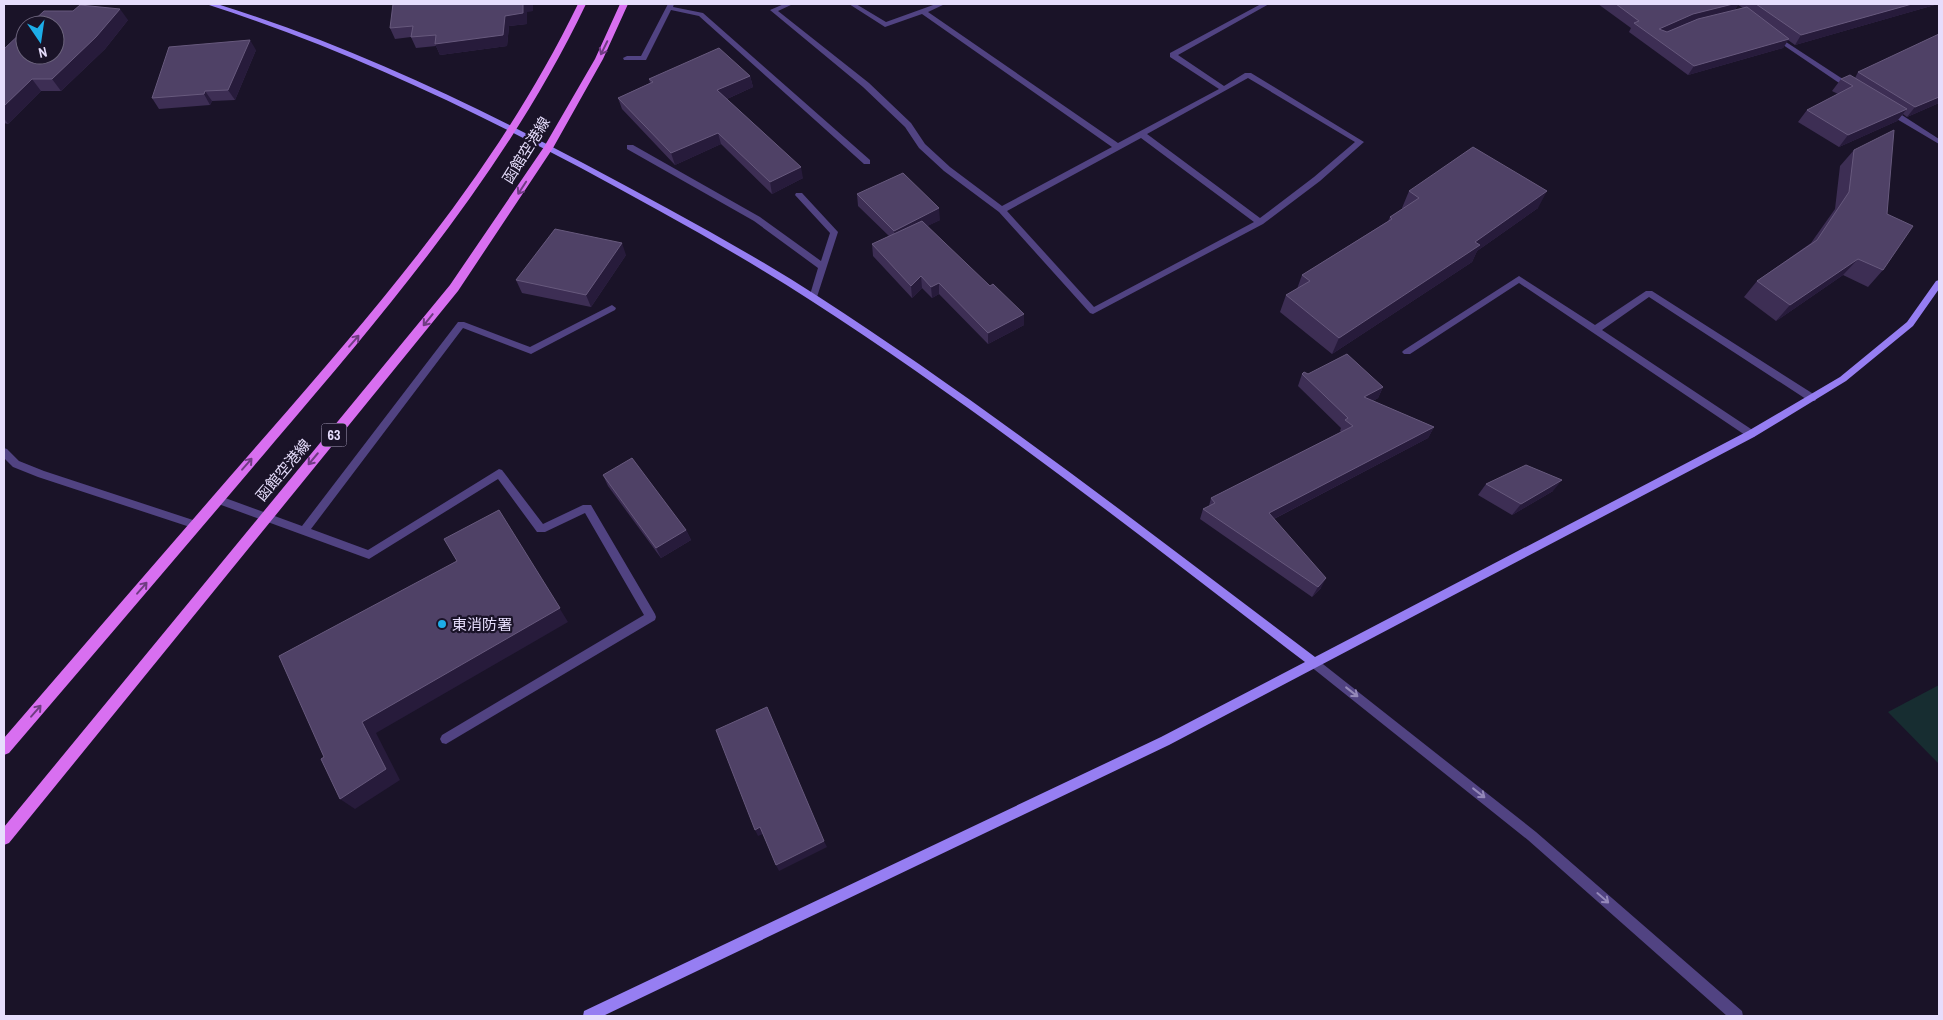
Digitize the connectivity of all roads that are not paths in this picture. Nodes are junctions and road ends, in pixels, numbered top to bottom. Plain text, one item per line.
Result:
1 (210, 4) edge
2 (582, 4) edge
3 (624, 4) edge
4 (790, 4) edge
5 (852, 4) edge
6 (942, 4) edge
7 (1266, 4) edge
8 (671, 6) edge
9 (922, 11) junction
10 (1766, 30) edge
11 (627, 58) dead end
12 (1224, 88) junction
13 (1855, 90) edge
14 (1880, 106) edge
15 (514, 129) junction
16 (1141, 134) junction
17 (1939, 142) edge
18 (630, 147) dead end
19 (1118, 147) junction
20 (548, 148) junction
21 (867, 162) dead end
22 (799, 195) dead end
23 (1002, 210) junction
24 (1260, 222) junction
25 (823, 267) junction
26 (1939, 283) edge
27 (813, 298) junction
28 (612, 308) dead end
29 (1595, 330) junction
30 (1407, 352) dead end
31 (1812, 398) junction
32 (1751, 434) junction
33 (4, 452) edge
34 (217, 499) junction
35 (266, 516) junction
36 (196, 525) junction
37 (305, 530) junction
38 (1314, 662) junction
39 (446, 739) dead end
40 (4, 748) edge
41 (4, 838) edge
42 (590, 1016) edge
43 (1737, 1016) edge

1 - 15 street
2 - 15 main road, 函館空港線
3 -> 20 main road, 函館空港線 / 63
4 - 23 street
5 - 9 street
6 - 9 street
7 - 12 street
8 - 11 street
8 - 21 street
9 - 19 street
10 - 13 street
12 - 16 street
12 - 24 street
14 - 17 street
15 - 20 street
34 -> 15 main road, 函館空港線
16 - 19 street
16 - 24 street
18 - 25 street
19 - 23 street
20 - 27 street
20 -> 35 main road, 函館空港線 / 63
22 - 25 street
23 - 24 street
25 - 27 street
26 - 31 street
27 - 38 street
28 - 37 street
29 - 30 street
29 - 31 street
29 - 32 street
31 - 32 street
32 - 38 street
33 - 36 street
34 - 35 street
34 - 36 main road, 函館空港線
35 - 37 street
35 - 41 main road, 函館空港線 / 63
40 -> 36 main road, 函館空港線
37 - 39 street
38 - 42 street
38 -> 43 street

